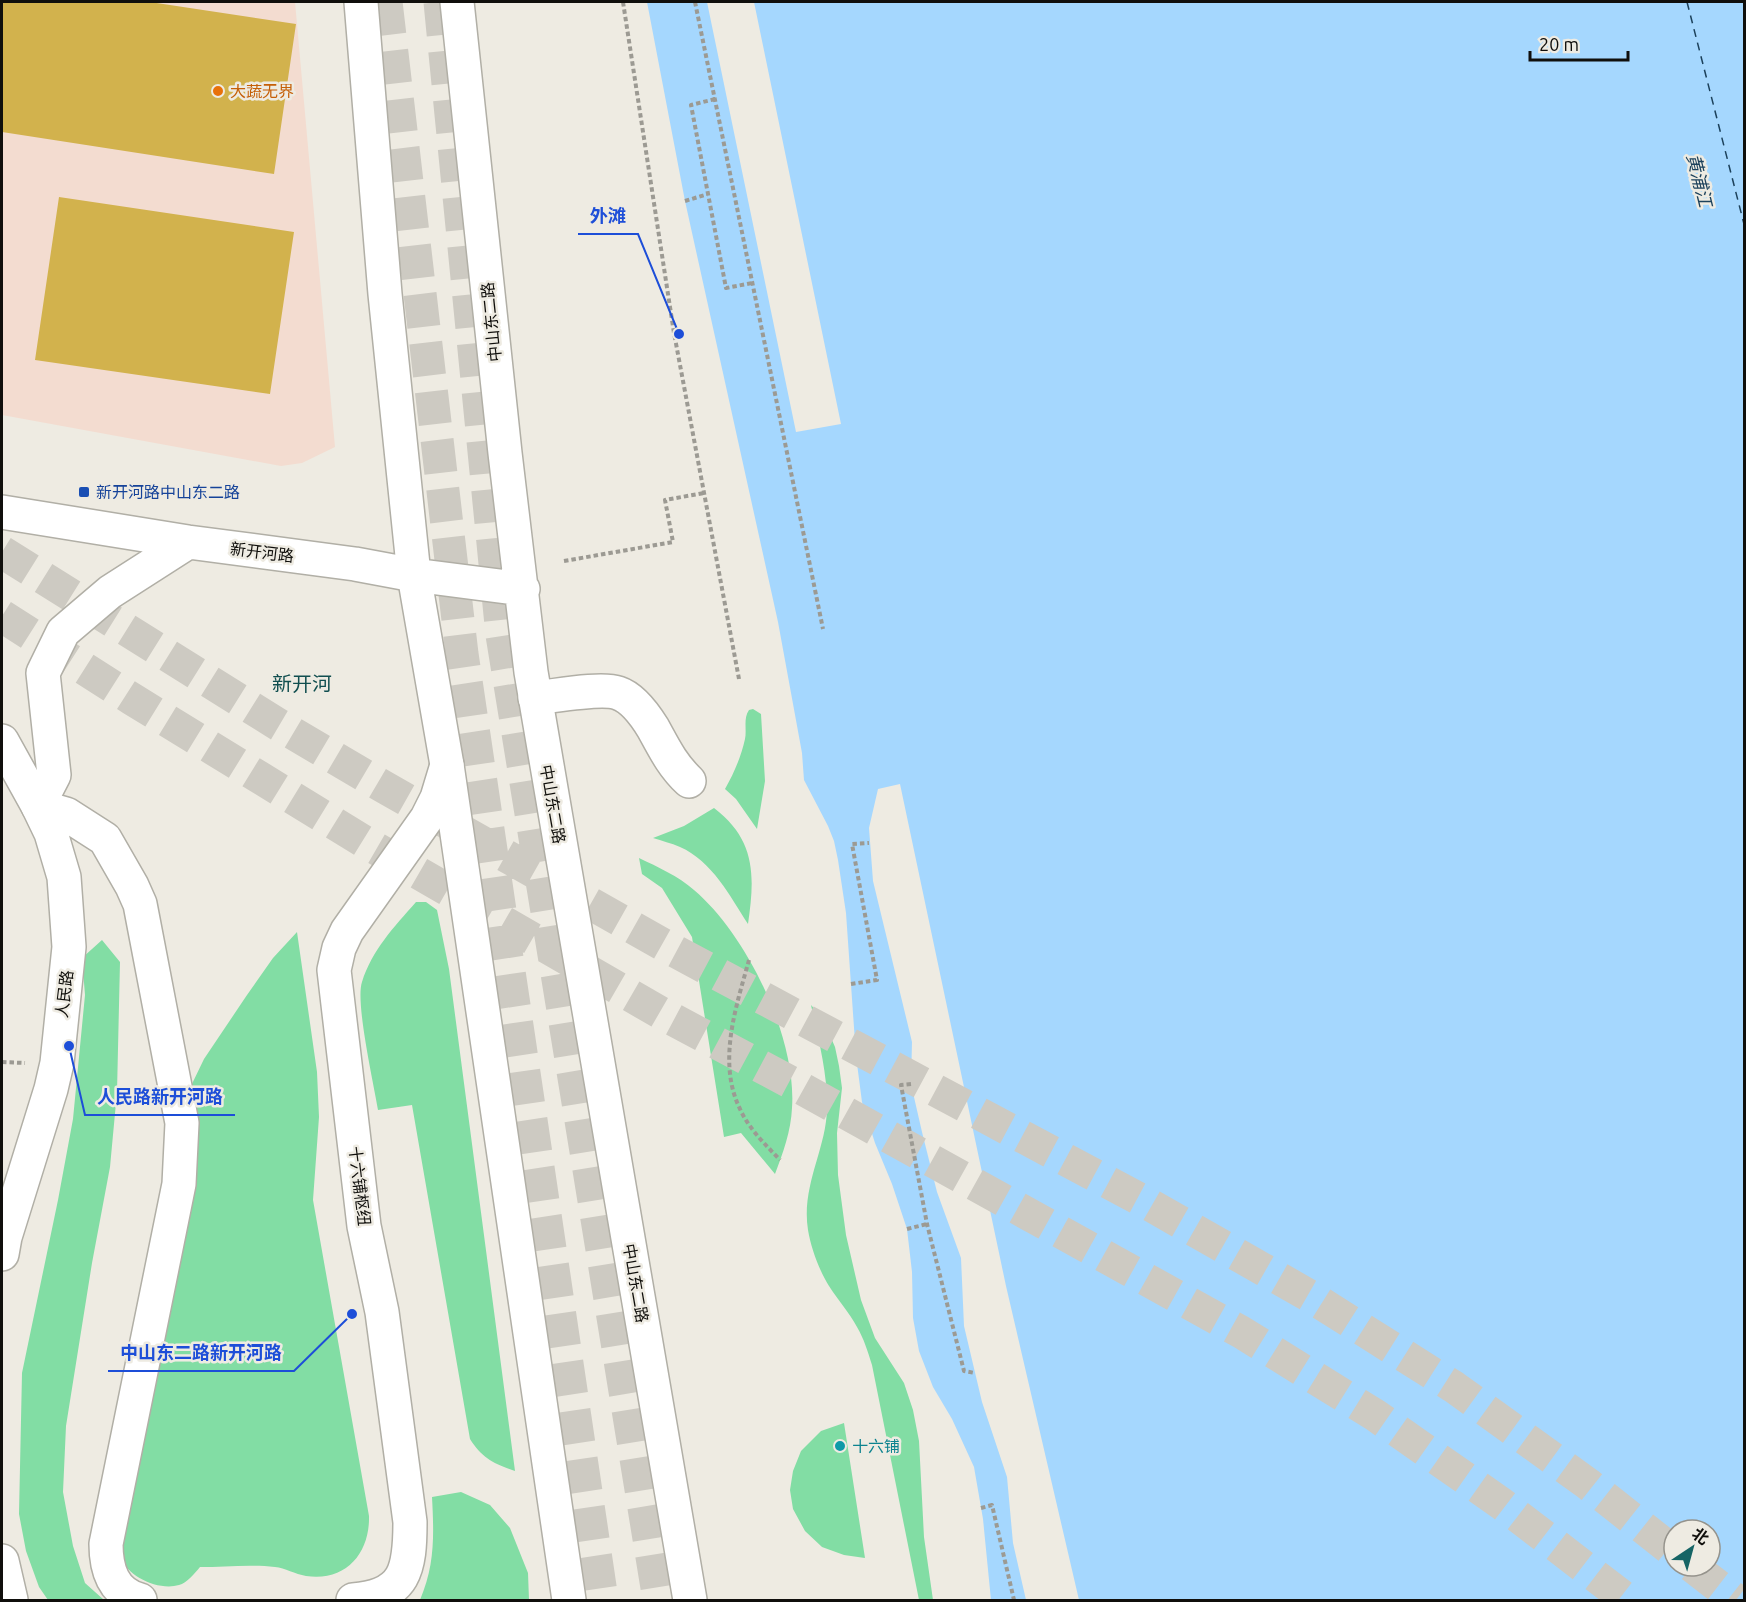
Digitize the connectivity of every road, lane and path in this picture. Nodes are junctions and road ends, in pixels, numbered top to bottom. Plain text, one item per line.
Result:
1 (361, 2) edge
2 (457, 2) edge
3 (623, 2) edge
4 (695, 2) edge
5 (715, 99) junction
6 (708, 194) junction
7 (685, 201) dead end
8 (752, 283) junction
9 (704, 493) junction
10 (2, 512) edge
11 (188, 542) junction
12 (564, 561) dead end
13 (414, 575) junction
14 (523, 589) junction
15 (823, 629) dead end
16 (739, 679) dead end
17 (535, 698) junction
18 (2, 741) edge
19 (447, 765) junction
20 (689, 781) dead end
21 (38, 806) junction
22 (869, 843) dead end
23 (749, 960) dead end
24 (851, 984) dead end
25 (911, 1084) dead end
26 (780, 1160) dead end
27 (927, 1224) junction
28 (907, 1229) dead end
29 (2, 1254) edge
30 (975, 1373) dead end
31 (981, 1508) dead end
32 (2, 1560) edge
33 (11, 1600) edge
34 (140, 1600) edge
35 (353, 1600) edge
36 (569, 1600) edge
37 (690, 1600) edge
38 (1014, 1600) edge

1 - 13 main road
2 - 14 main road, 中山东二路
3 - 9 path
4 - 5 path
5 - 6 path
5 - 8 path
6 - 7 path
6 - 8 path
8 - 15 path
9 - 12 path
9 - 16 path
10 - 11 main road, 新开河路
11 - 13 main road, 新开河路
11 - 21 main road
13 - 14 main road, 新开河路
13 - 19 main road
14 - 17 main road, 中山东二路
17 - 20 main road
17 - 37 main road, 中山东二路
18 - 21 main road, 人民路
19 - 35 main road, 十六铺枢纽
19 - 36 main road
21 - 29 main road, 人民路
21 - 34 main road
22 - 24 path
23 - 26 path
25 - 27 path
27 - 28 path
27 - 30 path
31 - 38 path
32 - 33 main road

